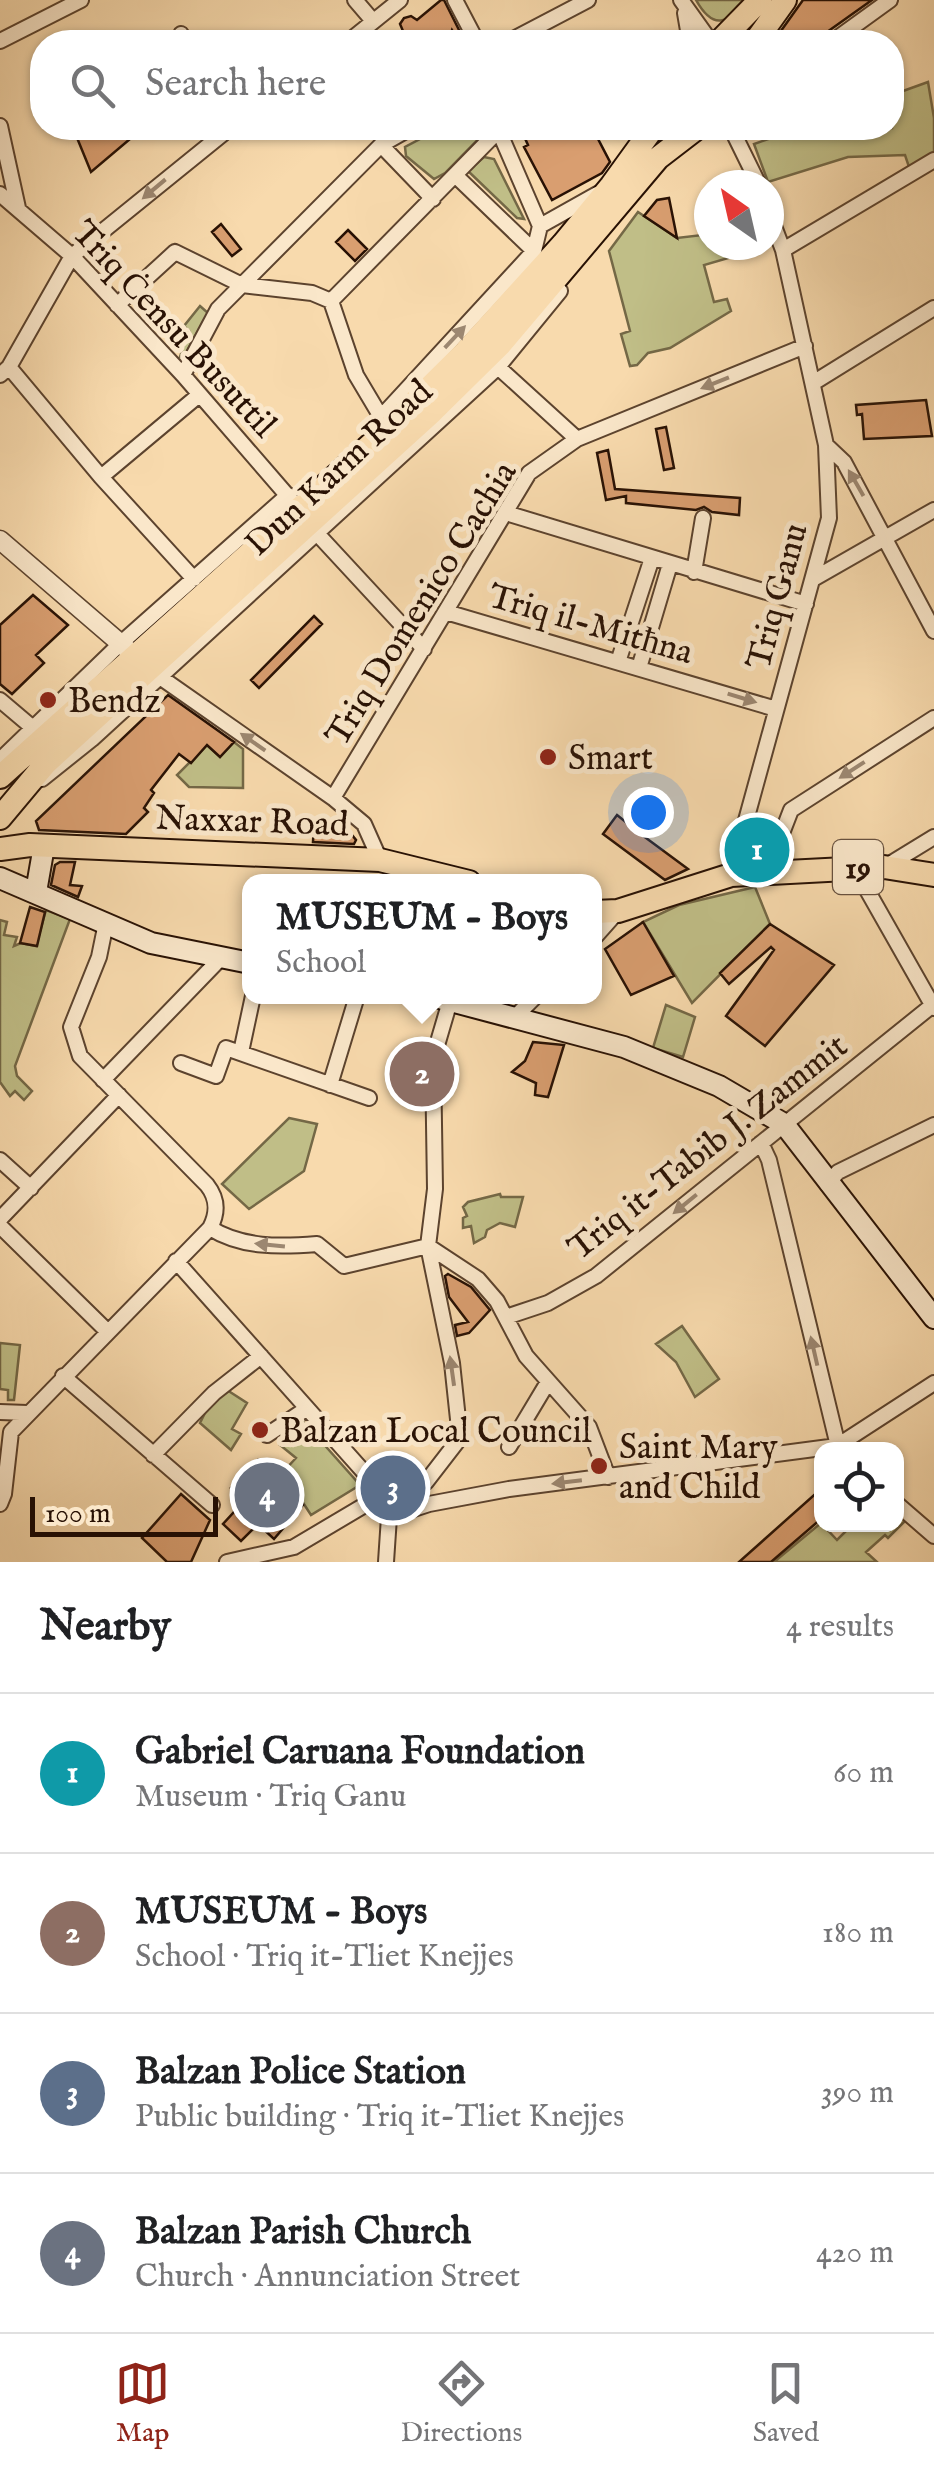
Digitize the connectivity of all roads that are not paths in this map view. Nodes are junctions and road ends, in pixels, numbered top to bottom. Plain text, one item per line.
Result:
1 (81, 0) edge
2 (355, 0) edge
3 (400, 0) edge
4 (456, 0) edge
5 (588, 0) edge
6 (760, 0) edge
7 (785, 0) edge
8 (890, 0) edge
9 (681, 1) edge
10 (373, 21) junction
11 (362, 30) edge
12 (471, 30) edge
13 (543, 30) edge
14 (687, 30) edge
15 (706, 30) edge
16 (729, 30) edge
17 (764, 30) edge
18 (849, 30) edge
19 (0, 41) edge
20 (0, 126) edge
21 (215, 140) edge
22 (390, 140) edge
23 (488, 140) edge
24 (504, 140) edge
25 (644, 140) edge
26 (682, 140) edge
27 (737, 140) edge
28 (381, 145) junction
29 (658, 158) junction
30 (934, 160) edge
31 (752, 170) edge
32 (455, 175) junction
33 (610, 186) junction
34 (0, 194) edge
35 (432, 199) junction
36 (18, 208) junction
37 (540, 226) junction
38 (784, 249) edge
39 (534, 251) junction
40 (72, 256) junction
41 (784, 258) edge
42 (242, 285) junction
43 (331, 301) junction
44 (117, 305) junction
45 (934, 308) edge
46 (805, 346) junction
47 (498, 367) junction
48 (4, 371) edge
49 (182, 375) junction
50 (813, 382) junction
51 (199, 394) junction
52 (378, 428) junction
53 (577, 439) junction
54 (826, 445) junction
55 (101, 477) junction
56 (934, 510) edge
57 (506, 513) junction
58 (303, 515) junction
59 (704, 518) dead end
60 (887, 538) junction
61 (0, 540) edge
62 (652, 558) junction
63 (670, 564) junction
64 (694, 572) junction
65 (815, 578) junction
66 (194, 579) junction
67 (806, 604) junction
68 (446, 612) junction
69 (934, 631) edge
70 (424, 649) junction
71 (127, 650) junction
72 (618, 662) junction
73 (639, 668) junction
74 (160, 677) junction
75 (0, 700) edge
76 (776, 709) junction
77 (934, 718) edge
78 (33, 728) junction
79 (2, 771) edge
80 (24, 790) junction
81 (332, 798) junction
82 (0, 821) edge
83 (934, 837) edge
84 (37, 846) junction
85 (0, 849) edge
86 (380, 860) junction
87 (884, 867) junction
88 (854, 868) junction
89 (781, 872) junction
90 (437, 874) edge
91 (731, 875) junction
92 (934, 875) edge
93 (2, 882) edge
94 (36, 892) junction
95 (606, 912) edge
96 (115, 928) junction
97 (220, 958) junction
98 (242, 962) edge
99 (252, 1004) edge
100 (355, 1004) edge
101 (440, 1004) edge
102 (463, 1004) edge
103 (528, 1004) edge
104 (934, 1006) edge
105 (514, 1018) junction
106 (241, 1052) junction
107 (180, 1063) dead end
108 (103, 1080) junction
109 (330, 1085) junction
110 (118, 1095) junction
111 (369, 1098) dead end
112 (784, 1124) junction
113 (934, 1125) edge
114 (761, 1143) junction
115 (0, 1160) edge
116 (827, 1184) junction
117 (31, 1188) junction
118 (0, 1222) edge
119 (210, 1228) junction
120 (428, 1246) junction
121 (176, 1261) junction
122 (506, 1317) junction
123 (934, 1318) edge
124 (107, 1331) junction
125 (261, 1356) junction
126 (63, 1376) junction
127 (548, 1382) junction
128 (934, 1382) edge
129 (306, 1409) junction
130 (0, 1412) edge
131 (27, 1413) junction
132 (267, 1435) dead end
133 (837, 1442) edge
134 (847, 1442) edge
135 (509, 1447) dead end
136 (814, 1451) edge
137 (153, 1455) junction
138 (608, 1477) junction
139 (419, 1488) junction
140 (0, 1504) edge
141 (212, 1505) dead end
142 (385, 1507) junction
143 (421, 1507) junction
144 (904, 1510) edge
145 (934, 1536) edge
146 (228, 1562) edge
147 (386, 1562) edge

1 - 19 street
2 - 10 street
3 - 10 street
4 - 12 street
5 - 13 street
6 - 16 main road
7 - 17 main road
8 - 18 street
9 - 14 street
9 - 15 street
10 - 11 street
20 - 36 street
21 -> 40 street
22 - 28 street
23 - 32 street
24 - 37 street
25 - 33 main road, Dun Karm Road
26 - 29 main road, Dun Karm Road
27 - 31 street
28 - 35 street
28 - 42 street
29 - 47 street, Dun Karm Road
29 - 58 main road, Dun Karm Road
30 - 38 street
32 - 35 street
32 - 39 street
33 - 37 street, Dun Karm Road
33 - 52 main road, Dun Karm Road
34 - 36 street, Triq Ċensu Busuttil
35 - 43 street
36 - 40 street, Triq Ċensu Busuttil
37 - 39 street, Dun Karm Road
52 -> 39 street, Dun Karm Road
40 - 44 street, Triq Ċensu Busuttil
40 - 48 street
41 - 46 street, Triq Ganu
42 - 43 street
42 - 44 street
42 - 49 street
43 - 52 street
44 - 49 street, Triq Ċensu Busuttil
45 - 50 street
46 - 50 street, Triq Ganu
46 -> 53 street, Triq Domenico Cachia
47 - 53 street
47 - 58 street, Dun Karm Road
48 - 55 street
49 - 51 street, Triq Ċensu Busuttil
50 - 54 street, Triq Ganu
51 - 55 street
51 - 58 street, Triq Ċensu Busuttil
52 - 58 main road, Dun Karm Road
53 - 57 street, Triq Domenico Cachia
60 -> 54 street
54 - 65 street, Triq Ganu
55 - 66 street
56 - 60 street
57 - 62 street
57 - 68 street, Triq Domenico Cachia
58 - 66 street
58 - 70 street, Triq Ċensu Busuttil
58 - 71 main road, Dun Karm Road
58 - 74 street, Dun Karm Road
58 - 80 main road, Dun Karm Road
59 - 64 street
60 - 65 street
60 - 69 street
61 - 71 street
62 - 63 street
62 - 72 street
63 - 64 street
63 - 73 street
64 - 67 street
65 - 67 street, Triq Ganu
66 - 71 street
67 - 76 street, Triq Ganu
68 - 70 street, Triq Domenico Cachia
68 - 72 street, Triq il-Mitħna
70 - 81 street, Triq Domenico Cachia
71 - 78 street
71 - 79 main road, Dun Karm Road
72 - 73 street, Triq il-Mitħna
73 -> 76 street, Triq il-Mitħna
74 - 80 street, Dun Karm Road
81 -> 74 street
75 - 78 street
76 - 91 street, Triq Ganu
77 -> 89 street
78 - 79 street
80 - 82 main road, Dun Karm Road
81 - 86 street, Triq Domenico Cachia
82 - 84 main road
83 - 87 street
84 - 85 main road, Naxxar Road
84 - 86 main road, Naxxar Road
84 - 94 main road
86 - 90 main road, Naxxar Road
87 - 88 main road, 19
87 - 92 main road, 19
88 - 89 main road, 19
88 - 104 street
89 - 91 main road, 19
91 - 95 main road, 19
93 - 94 main road
94 - 96 main road
96 - 97 main road
96 - 108 street
97 - 98 main road
97 - 108 street
99 - 106 street
100 - 109 street
101 - 120 street
102 - 105 main road
103 - 105 street
104 - 112 street, Triq it-Tabib J. Zammit
105 - 112 main road
106 - 107 street
106 - 109 street
108 - 110 street
109 - 111 street
110 - 117 street
110 - 119 street
112 - 114 street, Triq it-Tabib J. Zammit
112 - 116 main road
113 - 116 street
114 -> 122 street, Triq it-Tabib J. Zammit
133 -> 114 street
115 - 117 street
116 - 123 main road
117 - 118 street
118 - 124 street
120 -> 119 street
119 - 121 street
120 - 122 street
139 -> 120 street
121 - 124 street
121 - 125 street
122 - 127 street
124 - 126 street
125 - 129 street
125 - 137 street
126 - 131 street
126 - 137 street
127 - 135 street
127 - 138 street
128 - 134 street
129 - 132 street
129 - 142 street
130 - 131 street
131 - 140 street
136 - 138 street
137 - 141 street
138 -> 143 street
139 - 142 street
139 - 143 street
142 - 143 street
142 - 146 street
142 - 147 street
144 - 145 street

